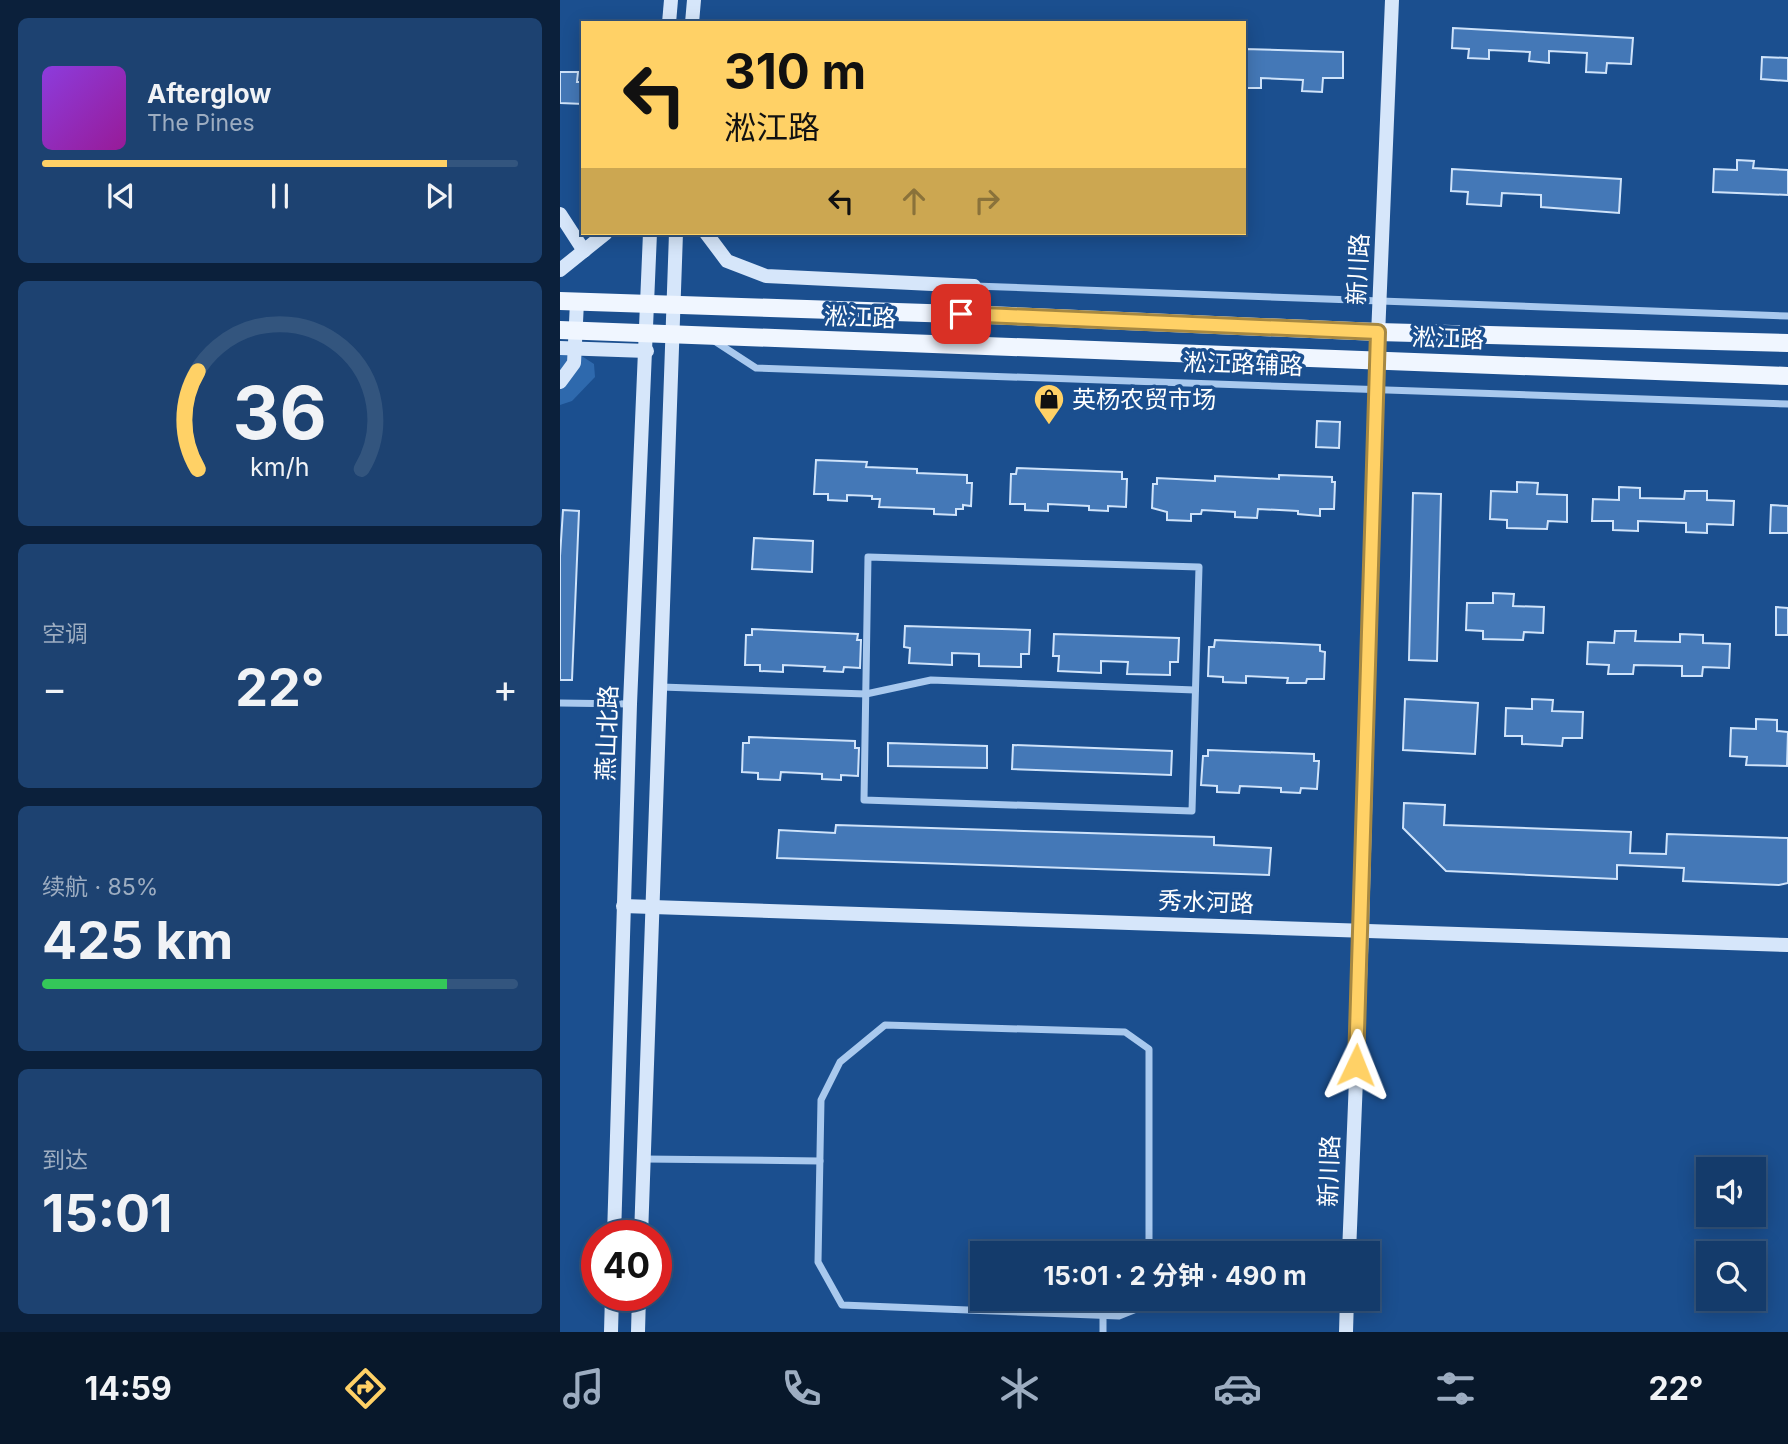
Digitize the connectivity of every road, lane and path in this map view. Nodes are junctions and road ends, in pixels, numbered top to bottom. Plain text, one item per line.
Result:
1 (671, 0) edge
2 (694, 0) edge
3 (1392, 0) edge
4 (669, 21) edge
5 (692, 21) edge
6 (560, 214) edge
7 (604, 235) edge
8 (650, 235) edge
9 (676, 235) edge
10 (708, 235) edge
11 (584, 251) junction
12 (560, 270) edge
13 (974, 286) junction
14 (568, 301) edge
15 (1380, 302) junction
16 (649, 304) junction
17 (673, 305) junction
18 (987, 315) junction
19 (1788, 316) edge
20 (1378, 332) junction
21 (672, 335) junction
22 (706, 336) junction
23 (568, 339) edge
24 (647, 342) junction
25 (1788, 343) edge
26 (1377, 360) junction
27 (1788, 376) edge
28 (560, 382) edge
29 (1376, 388) junction
30 (1788, 404) edge
31 (661, 687) junction
32 (1195, 690) junction
33 (866, 694) junction
34 (560, 703) edge
35 (631, 704) junction
36 (623, 906) junction
37 (652, 907) junction
38 (1362, 930) junction
39 (1788, 945) edge
40 (643, 1159) junction
41 (820, 1161) junction
42 (614, 1220) edge
43 (641, 1220) edge
44 (1149, 1241) edge
45 (1349, 1241) edge
46 (612, 1311) edge
47 (639, 1311) edge
48 (1132, 1311) edge
49 (1347, 1311) edge
50 (1103, 1315) junction
51 (611, 1332) edge
52 (638, 1332) edge
53 (1103, 1332) edge
54 (1346, 1332) edge

1 - 4 street
2 - 5 street
3 - 15 street, 新川路
6 - 11 street
7 - 11 street
8 - 16 street, 燕山北路
9 - 17 street
10 - 13 street
11 - 12 street
13 - 15 street
13 - 18 street
14 - 16 main road, 淞江路
14 - 23 street
15 - 19 street
15 - 20 street, 新川路
16 - 17 main road, 淞江路
16 - 24 street, 燕山北路
17 - 18 main road, 淞江路
17 - 21 street
18 - 20 main road, 淞江路
20 - 25 main road, 淞江路
20 - 26 street, 新川路
21 - 22 main road, 淞江路
21 - 24 main road, 淞江路
21 - 31 street
22 - 26 main road, 淞江路
22 - 29 street, 淞江路辅路
23 - 24 main road, 淞江路
23 - 28 street
24 - 35 street, 燕山北路
26 - 27 main road, 淞江路
26 - 29 street, 新川路
29 - 30 street, 淞江路辅路
29 - 38 street, 新川路
31 - 33 street
31 - 37 street
32 - 33 street
32 - 33 street
32 - 33 street
34 - 35 street
35 - 36 street, 燕山北路
36 - 37 street, 秀水河路
36 - 42 street, 燕山北路
37 - 38 street, 秀水河路
37 - 40 street
38 - 39 street, 秀水河路
38 - 45 street, 新川路
40 - 41 street
40 - 43 street
41 - 44 street
41 - 50 street
46 - 51 street
47 - 52 street
48 - 50 street
49 - 54 street
50 - 53 street

